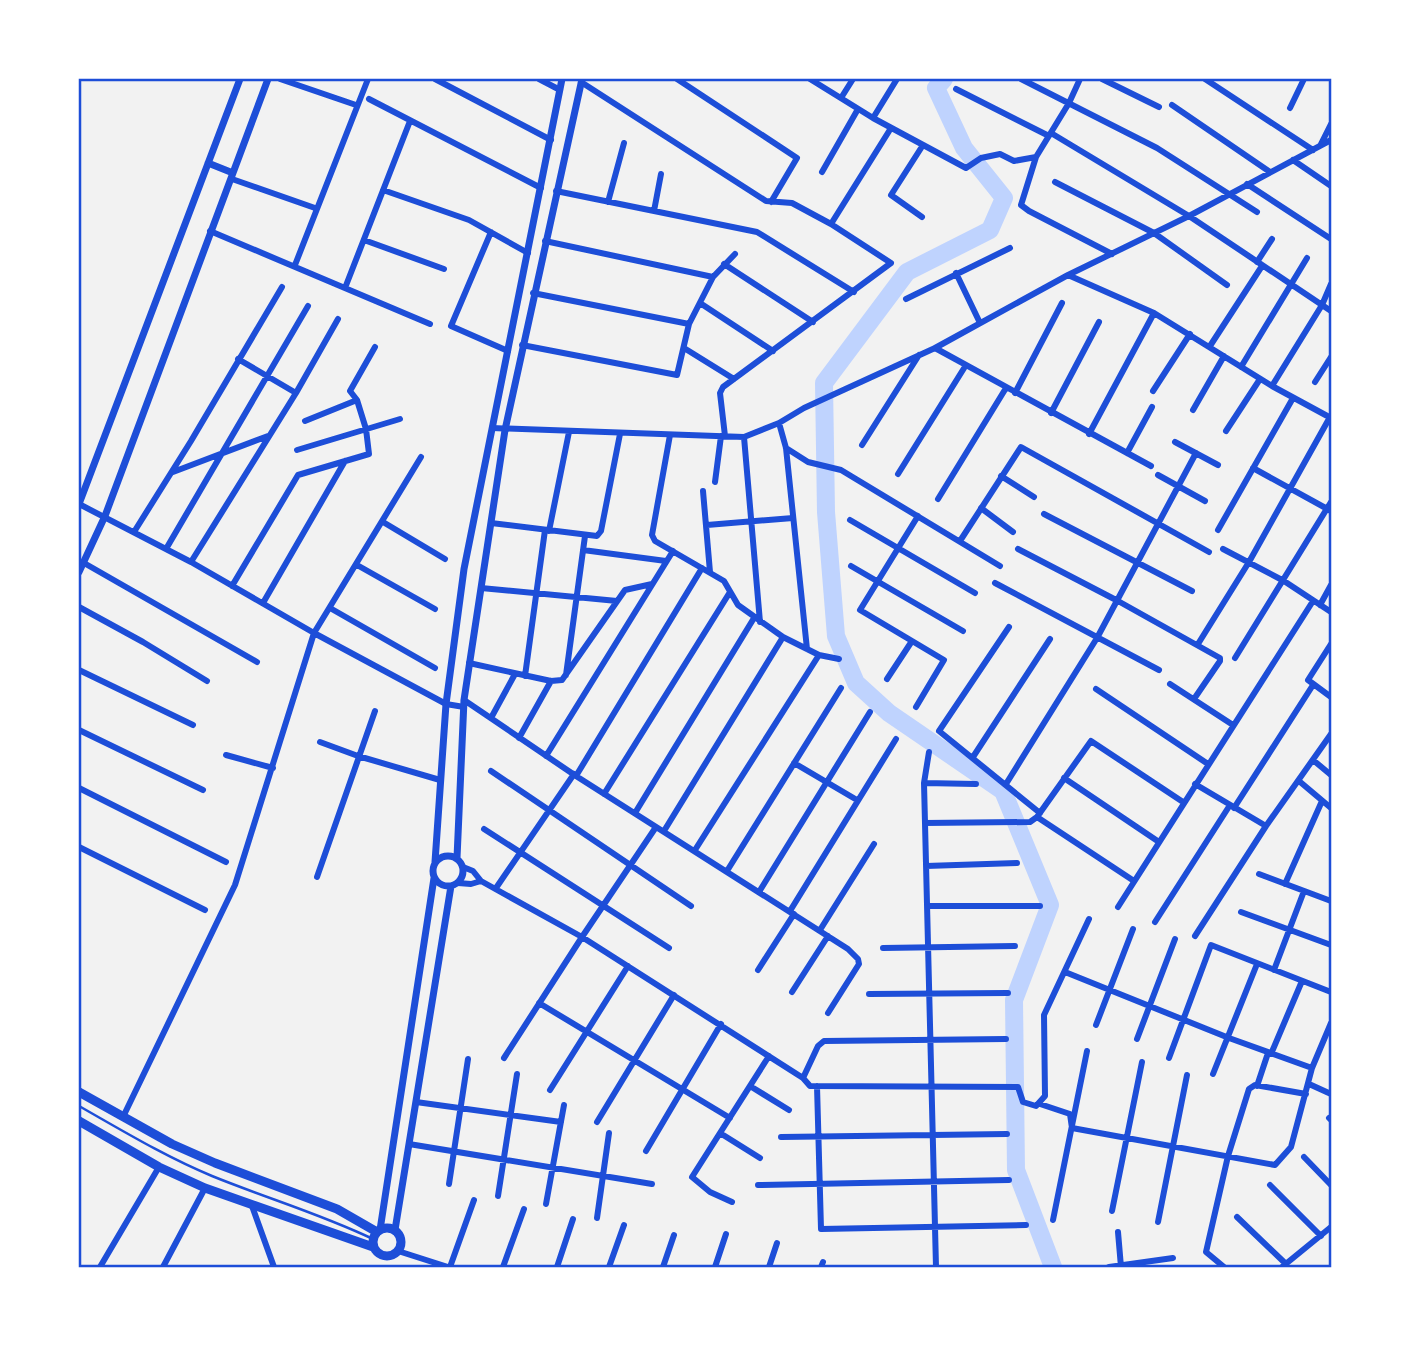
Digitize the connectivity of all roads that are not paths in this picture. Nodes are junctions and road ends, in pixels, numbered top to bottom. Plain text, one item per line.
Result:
1 (240, 79) edge
2 (268, 79) edge
3 (280, 79) edge
4 (368, 79) edge
5 (435, 79) edge
6 (539, 79) edge
7 (562, 79) edge
8 (677, 79) edge
9 (810, 79) edge
10 (853, 79) edge
11 (897, 79) edge
12 (1021, 79) edge
13 (1080, 79) edge
14 (1102, 79) edge
15 (1205, 79) edge
16 (1304, 79) edge
17 (582, 80) edge
18 (956, 89) dead end
19 (560, 90) junction
20 (841, 98) junction
21 (369, 99) dead end
22 (1069, 103) junction
23 (1172, 105) dead end
24 (356, 106) junction
25 (1159, 107) dead end
26 (1290, 107) dead end
27 (858, 109) junction
28 (873, 118) junction
29 (410, 121) junction
30 (1331, 124) edge
31 (891, 128) junction
32 (1050, 134) junction
33 (551, 140) junction
34 (1331, 140) edge
35 (624, 143) dead end
36 (923, 145) junction
37 (1321, 146) junction
38 (1313, 150) junction
39 (1036, 157) junction
40 (1293, 160) junction
41 (208, 163) junction
42 (822, 172) dead end
43 (1270, 172) junction
44 (661, 174) dead end
45 (232, 176) junction
46 (1055, 182) dead end
47 (1247, 184) junction
48 (1331, 186) edge
49 (541, 188) junction
50 (383, 190) junction
51 (556, 191) junction
52 (1229, 194) junction
53 (608, 202) junction
54 (771, 202) junction
55 (315, 208) junction
56 (654, 211) junction
57 (1257, 212) dead end
58 (1189, 216) junction
59 (922, 217) dead end
60 (831, 224) junction
61 (210, 232) junction
62 (491, 232) junction
63 (1154, 233) junction
64 (1272, 239) dead end
65 (1331, 239) edge
66 (364, 240) junction
67 (545, 241) junction
68 (1010, 248) dead end
69 (528, 253) junction
70 (735, 254) dead end
71 (1112, 254) junction
72 (1307, 258) dead end
73 (724, 264) junction
74 (1259, 264) junction
75 (295, 265) junction
76 (444, 269) dead end
77 (956, 273) junction
78 (1068, 275) junction
79 (713, 277) junction
80 (1290, 284) junction
81 (1331, 284) edge
82 (1227, 285) dead end
83 (282, 287) dead end
84 (345, 288) junction
85 (854, 292) junction
86 (533, 293) junction
87 (906, 299) dead end
88 (701, 303) junction
89 (1062, 303) dead end
90 (1322, 305) junction
91 (308, 306) dead end
92 (1331, 311) edge
93 (1154, 313) junction
94 (338, 319) dead end
95 (813, 322) junction
96 (1099, 322) dead end
97 (980, 323) junction
98 (430, 324) dead end
99 (689, 324) junction
100 (1190, 334) junction
101 (522, 345) junction
102 (1210, 346) junction
103 (375, 347) dead end
104 (684, 348) junction
105 (935, 348) junction
106 (508, 351) junction
107 (773, 351) junction
108 (919, 355) junction
109 (1224, 356) junction
110 (1331, 357) edge
111 (238, 359) junction
112 (966, 365) junction
113 (1241, 367) junction
114 (266, 376) junction
115 (734, 379) junction
116 (1260, 379) junction
117 (1315, 382) dead end
118 (1272, 386) junction
119 (1006, 388) junction
120 (1153, 391) dead end
121 (296, 393) junction
122 (1015, 393) junction
123 (1293, 398) junction
124 (357, 400) junction
125 (1152, 407) dead end
126 (1193, 410) dead end
127 (1051, 413) junction
128 (1331, 417) edge
129 (400, 419) dead end
130 (306, 421) dead end
131 (779, 423) junction
132 (492, 428) junction
133 (366, 429) junction
134 (505, 430) junction
135 (1226, 431) dead end
136 (569, 432) junction
137 (620, 434) junction
138 (1090, 434) junction
139 (670, 435) junction
140 (269, 436) junction
141 (723, 436) junction
142 (744, 437) junction
143 (1175, 442) dead end
144 (862, 445) dead end
145 (786, 448) junction
146 (297, 450) dead end
147 (1127, 453) junction
148 (1196, 453) junction
149 (221, 454) junction
150 (421, 457) dead end
151 (345, 461) junction
152 (1218, 465) dead end
153 (1151, 466) dead end
154 (1253, 468) junction
155 (172, 472) junction
156 (898, 474) dead end
157 (1158, 475) dead end
158 (1001, 476) junction
159 (715, 482) dead end
160 (1179, 487) junction
161 (1290, 488) junction
162 (703, 491) dead end
163 (1034, 497) dead end
164 (938, 499) dead end
165 (1205, 501) dead end
166 (79, 504) edge
167 (981, 508) junction
168 (1330, 508) edge
169 (1044, 513) dead end
170 (105, 516) junction
171 (918, 516) junction
172 (793, 518) junction
173 (850, 520) dead end
174 (383, 522) junction
175 (751, 522) junction
176 (491, 523) junction
177 (1158, 524) junction
178 (706, 525) junction
179 (1218, 530) dead end
180 (547, 531) junction
181 (134, 532) junction
182 (1013, 532) dead end
183 (585, 536) junction
184 (960, 541) junction
185 (898, 548) junction
186 (166, 549) junction
187 (1018, 549) dead end
188 (1223, 549) dead end
189 (583, 550) junction
190 (673, 551) junction
191 (1209, 552) dead end
192 (445, 559) dead end
193 (666, 561) junction
194 (191, 562) junction
195 (1249, 562) junction
196 (84, 563) junction
197 (1138, 564) junction
198 (357, 565) junction
199 (851, 566) dead end
200 (1000, 566) dead end
201 (702, 568) junction
202 (79, 572) edge
203 (710, 572) junction
204 (877, 581) junction
205 (1284, 581) junction
206 (995, 583) dead end
207 (652, 584) junction
208 (1331, 585) edge
209 (232, 586) junction
210 (481, 588) junction
211 (1192, 591) dead end
212 (730, 592) junction
213 (975, 593) dead end
214 (536, 594) junction
215 (577, 598) junction
216 (617, 601) junction
217 (1118, 601) junction
218 (1313, 601) junction
219 (263, 603) junction
220 (1320, 605) junction
221 (79, 607) edge
222 (330, 608) junction
223 (435, 609) dead end
224 (1331, 612) edge
225 (757, 620) junction
226 (1009, 627) dead end
227 (963, 631) dead end
228 (314, 633) junction
229 (783, 637) junction
230 (1097, 638) junction
231 (1050, 639) dead end
232 (912, 641) junction
233 (1198, 644) junction
234 (1331, 645) edge
235 (807, 649) junction
236 (1329, 653) edge
237 (819, 655) junction
238 (1235, 658) dead end
239 (839, 659) dead end
240 (257, 662) dead end
241 (469, 663) junction
242 (435, 668) dead end
243 (79, 670) edge
244 (1159, 670) dead end
245 (515, 674) junction
246 (524, 676) junction
247 (566, 677) junction
248 (887, 679) dead end
249 (207, 681) dead end
250 (551, 681) junction
251 (1170, 684) dead end
252 (1313, 685) junction
253 (841, 688) dead end
254 (1096, 689) dead end
255 (1331, 697) edge
256 (1194, 699) junction
257 (446, 704) junction
258 (464, 704) junction
259 (916, 706) dead end
260 (374, 711) dead end
261 (870, 712) dead end
262 (491, 718) junction
263 (193, 725) dead end
264 (1233, 725) junction
265 (79, 730) edge
266 (1331, 734) edge
267 (519, 738) junction
268 (896, 739) dead end
269 (320, 742) dead end
270 (929, 752) dead end
271 (226, 755) dead end
272 (358, 756) junction
273 (546, 756) junction
274 (973, 757) junction
275 (1313, 761) junction
276 (794, 763) junction
277 (1208, 764) junction
278 (273, 768) junction
279 (491, 771) dead end
280 (575, 775) junction
281 (1331, 775) edge
282 (1064, 778) junction
283 (440, 780) junction
284 (1299, 780) junction
285 (826, 782) junction
286 (924, 783) junction
287 (976, 783) dead end
288 (1006, 784) junction
289 (1195, 784) junction
290 (79, 788) edge
291 (203, 790) dead end
292 (604, 794) junction
293 (857, 800) junction
294 (1322, 801) junction
295 (1183, 802) junction
296 (1232, 806) junction
297 (1331, 808) edge
298 (549, 810) junction
299 (635, 813) junction
300 (1038, 815) junction
301 (925, 823) junction
302 (1266, 826) junction
303 (656, 827) junction
304 (484, 829) dead end
305 (664, 831) junction
306 (1159, 842) junction
307 (874, 844) dead end
308 (79, 847) edge
309 (695, 850) junction
310 (520, 852) junction
311 (457, 858) junction
312 (226, 862) dead end
313 (435, 862) junction
314 (1017, 863) dead end
315 (630, 864) junction
316 (926, 866) junction
317 (463, 867) junction
318 (727, 871) junction
319 (1259, 874) dead end
320 (317, 877) dead end
321 (434, 878) junction
322 (1134, 880) junction
323 (481, 881) junction
324 (454, 884) junction
325 (1286, 884) junction
326 (496, 888) junction
327 (1331, 890) edge
328 (1304, 891) junction
329 (759, 892) junction
330 (1329, 901) edge
331 (603, 905) junction
332 (691, 906) dead end
333 (927, 906) junction
334 (1040, 906) dead end
335 (1118, 907) dead end
336 (205, 910) dead end
337 (792, 912) junction
338 (1241, 912) dead end
339 (1089, 919) dead end
340 (1155, 922) dead end
341 (1133, 929) dead end
342 (820, 930) junction
343 (1289, 930) junction
344 (828, 936) junction
345 (1195, 936) dead end
346 (582, 937) junction
347 (1175, 939) dead end
348 (1331, 945) edge
349 (1015, 946) dead end
350 (669, 948) dead end
351 (883, 948) dead end
352 (928, 948) junction
353 (1257, 964) junction
354 (628, 966) junction
355 (758, 970) dead end
356 (1274, 970) junction
357 (1065, 972) junction
358 (1302, 981) junction
359 (1110, 991) junction
360 (792, 992) dead end
361 (1331, 992) edge
362 (1008, 993) dead end
363 (869, 994) dead end
364 (929, 994) junction
365 (674, 995) junction
366 (539, 1003) junction
367 (1149, 1007) junction
368 (828, 1013) dead end
369 (1182, 1020) junction
370 (1331, 1023) edge
371 (721, 1024) junction
372 (1096, 1025) dead end
373 (587, 1031) junction
374 (1229, 1038) junction
375 (1006, 1039) dead end
376 (1137, 1039) dead end
377 (930, 1040) junction
378 (1087, 1051) dead end
379 (1270, 1054) junction
380 (769, 1056) junction
381 (504, 1058) dead end
382 (1169, 1058) dead end
383 (468, 1059) dead end
384 (635, 1059) junction
385 (1142, 1062) dead end
386 (1312, 1068) junction
387 (517, 1074) dead end
388 (1213, 1074) dead end
389 (1187, 1075) dead end
390 (803, 1078) junction
391 (1309, 1084) junction
392 (750, 1086) junction
393 (817, 1086) junction
394 (1257, 1086) junction
395 (931, 1087) junction
396 (683, 1088) junction
397 (550, 1090) dead end
398 (79, 1092) edge
399 (1306, 1094) junction
400 (1331, 1094) edge
401 (416, 1102) junction
402 (564, 1105) dead end
403 (1038, 1105) junction
404 (79, 1106) edge
405 (461, 1108) junction
406 (789, 1110) dead end
407 (511, 1115) junction
408 (123, 1117) junction
409 (730, 1118) junction
410 (79, 1121) edge
411 (561, 1122) junction
412 (597, 1122) dead end
413 (1072, 1128) junction
414 (609, 1133) dead end
415 (720, 1133) junction
416 (1007, 1135) dead end
417 (932, 1136) junction
418 (780, 1137) dead end
419 (1126, 1137) junction
420 (818, 1138) junction
421 (409, 1144) junction
422 (1175, 1146) junction
423 (646, 1151) dead end
424 (454, 1152) junction
425 (1228, 1156) junction
426 (1304, 1157) dead end
427 (760, 1158) dead end
428 (504, 1160) junction
429 (159, 1167) junction
430 (552, 1168) junction
431 (604, 1176) junction
432 (1009, 1180) dead end
433 (933, 1181) junction
434 (819, 1183) junction
435 (449, 1184) dead end
436 (652, 1184) dead end
437 (758, 1185) dead end
438 (1270, 1185) dead end
439 (1331, 1185) edge
440 (205, 1188) junction
441 (498, 1196) dead end
442 (474, 1199) dead end
443 (732, 1202) dead end
444 (546, 1204) dead end
445 (252, 1206) junction
446 (524, 1209) dead end
447 (1112, 1211) dead end
448 (1237, 1217) dead end
449 (597, 1218) dead end
450 (573, 1219) dead end
451 (1053, 1220) dead end
452 (1158, 1222) dead end
453 (624, 1225) dead end
454 (1026, 1225) dead end
455 (1331, 1227) edge
456 (934, 1228) junction
457 (395, 1230) junction
458 (1118, 1232) dead end
459 (726, 1234) dead end
460 (674, 1235) dead end
461 (1321, 1236) junction
462 (376, 1237) junction
463 (777, 1243) dead end
464 (397, 1253) junction
465 (381, 1256) junction
466 (1173, 1258) dead end
467 (1285, 1264) edge
468 (1121, 1266) edge
469 (100, 1267) edge
470 (163, 1267) edge
471 (274, 1267) edge
472 (381, 1267) edge
473 (396, 1267) edge
474 (449, 1267) edge
475 (503, 1267) edge
476 (557, 1267) edge
477 (609, 1267) edge
478 (663, 1267) edge
479 (715, 1267) edge
480 (769, 1267) edge
481 (936, 1267) edge
482 (1109, 1267) edge
483 (1224, 1267) edge
484 (1295, 1267) edge

1 - 41 street
2 - 45 street
3 - 24 street
4 - 24 street
5 - 33 street
6 - 19 street
7 - 19 street
8 - 54 street
9 - 20 street
10 - 20 street
11 - 28 street
12 - 22 street
13 - 22 street
14 - 25 street
15 - 38 street
16 - 26 street
17 - 51 street
17 - 54 street
18 - 32 street
19 - 33 street
20 - 27 street
21 - 29 street
22 - 32 street
22 - 52 street
23 - 43 street
24 - 55 street
27 - 28 street
27 - 42 street
28 - 31 street
29 - 49 street
29 - 50 street
30 - 37 street
31 - 36 street
31 - 60 street
32 - 39 street
32 - 58 street
33 - 49 street
34 - 37 street
35 - 53 street
36 - 39 street
36 - 59 street
37 - 38 street
38 - 40 street
39 - 71 street
40 - 43 street
40 - 48 street
41 - 45 street
41 - 166 street
43 - 47 street
44 - 56 street
45 - 55 street
45 - 61 street
46 - 63 street
47 - 52 street
47 - 65 street
49 - 69 street
50 - 62 street
50 - 66 street
51 - 53 street
51 - 67 street
52 - 57 street
52 - 58 street
53 - 56 street
54 - 60 street
55 - 75 street
56 - 85 street
58 - 63 street
58 - 74 street
60 - 85 street
61 - 75 street
61 - 170 street
62 - 69 street
62 - 106 street
63 - 71 street
63 - 82 street
64 - 74 street
66 - 76 street
66 - 84 street
67 - 79 street
67 - 86 street
68 - 77 street
69 - 106 street
70 - 73 street
71 - 78 street
72 - 80 street
73 - 79 street
73 - 95 street
74 - 80 street
74 - 102 street
75 - 84 street
77 - 87 street
77 - 97 street
78 - 93 street
78 - 97 street
79 - 88 street
80 - 90 street
80 - 113 street
81 - 90 street
83 - 111 street
84 - 98 street
85 - 95 street
86 - 99 street
86 - 101 street
88 - 99 street
88 - 107 street
89 - 122 street
90 - 92 street
90 - 118 street
91 - 114 street
93 - 100 street
93 - 138 street
94 - 121 street
95 - 107 street
96 - 127 street
97 - 105 street
99 - 104 street
100 - 102 street
100 - 120 street
101 - 104 street
101 - 134 street
102 - 109 street
103 - 124 street
104 - 115 street
105 - 108 street
105 - 112 street
106 - 132 street
107 - 115 street
108 - 131 street
108 - 144 street
109 - 113 street
109 - 126 street
110 - 117 street
111 - 114 street
111 - 155 street
112 - 119 street
112 - 156 street
113 - 116 street
114 - 121 street
114 - 149 street
115 - 141 street
116 - 118 street
116 - 135 street
118 - 123 street
119 - 122 street
119 - 164 street
121 - 140 street
122 - 127 street
123 - 128 street
123 - 154 street
124 - 130 street
124 - 133 street
125 - 147 street
127 - 138 street
128 - 161 street
129 - 133 street
131 - 142 street
131 - 145 street
132 - 134 street
132 - 257 street
133 - 146 street
133 - 151 street
134 - 136 street
134 - 176 street
136 - 137 street
136 - 180 street
137 - 139 street
137 - 183 street
138 - 147 street
139 - 141 street
139 - 190 street
140 - 149 street
140 - 194 street
141 - 142 street
141 - 159 street
142 - 175 street
143 - 148 street
145 - 171 street
145 - 172 street
147 - 153 street
148 - 152 street
148 - 160 street
149 - 155 street
149 - 186 street
150 - 174 street
151 - 209 street
151 - 219 street
154 - 161 street
154 - 179 street
155 - 181 street
157 - 160 street
158 - 163 street
158 - 167 street
158 - 177 street
160 - 165 street
160 - 177 street
161 - 168 street
161 - 195 street
162 - 178 street
166 - 170 street
167 - 182 street
167 - 184 street
168 - 205 street
169 - 197 street
170 - 181 street
170 - 196 street
171 - 184 street
171 - 185 street
172 - 175 street
172 - 235 street
173 - 185 street
174 - 192 street
174 - 198 street
175 - 178 street
175 - 225 street
176 - 180 street
176 - 210 street
177 - 191 street
177 - 197 street
178 - 203 street
180 - 183 street
180 - 214 street
181 - 186 street
183 - 189 street
184 - 200 street
185 - 204 street
185 - 213 street
186 - 194 street
187 - 217 street
188 - 195 street
189 - 193 street
189 - 215 street
190 - 193 street
190 - 201 street
193 - 207 street
194 - 209 street
195 - 205 street
195 - 233 street
196 - 202 street
196 - 240 street
197 - 211 street
197 - 217 street
198 - 222 street
198 - 223 street
199 - 204 street
201 - 203 street
201 - 280 street
203 - 212 street
204 - 227 street
204 - 232 street
205 - 218 street
205 - 238 street
206 - 230 street
207 - 216 street
207 - 273 street
208 - 220 street
209 - 219 street
210 - 214 street
210 - 241 street
212 - 225 street
212 - 292 street
214 - 215 street
214 - 246 street
215 - 216 street
215 - 247 street
216 - 247 street
217 - 230 street
217 - 233 street
218 - 220 street
218 - 264 street
219 - 228 street
220 - 224 street
221 - 249 street
222 - 228 street
222 - 242 street
225 - 229 street
225 - 299 street
226 - 274 street
228 - 257 street
228 - 278 street
229 - 235 street
229 - 305 street
230 - 244 street
230 - 288 street
231 - 274 street
232 - 248 street
232 - 259 street
233 - 256 street
234 - 236 street
235 - 237 street
236 - 252 street
237 - 239 street
237 - 309 street
241 - 245 street
241 - 258 street
243 - 263 street
245 - 246 street
245 - 262 street
246 - 250 street
247 - 250 street
250 - 267 street
251 - 256 street
252 - 255 street
252 - 296 street
253 - 276 street
254 - 277 street
256 - 264 street
257 - 258 street
257 - 283 street
258 - 262 street
258 - 311 street
260 - 272 street
261 - 285 street
262 - 267 street
264 - 277 street
265 - 291 street
266 - 275 street
267 - 273 street
268 - 293 street
269 - 272 street
270 - 286 street
271 - 278 street
272 - 283 street
272 - 320 street
273 - 280 street
274 - 288 street
275 - 281 street
275 - 284 street
276 - 285 street
276 - 318 street
277 - 289 street
278 - 408 street
279 - 298 street
280 - 292 street
280 - 298 street
282 - 295 street
282 - 300 street
282 - 306 street
283 - 313 street
284 - 294 street
284 - 302 street
285 - 293 street
285 - 329 street
286 - 287 street
286 - 301 street
288 - 300 street
289 - 295 street
289 - 296 street
290 - 312 street
292 - 299 street
293 - 337 street
294 - 297 street
294 - 325 street
295 - 306 street
296 - 302 street
296 - 340 street
298 - 310 street
298 - 315 street
299 - 303 street
300 - 301 street
300 - 322 street
301 - 316 street
302 - 345 street
303 - 305 street
303 - 315 street
304 - 310 street
305 - 309 street
306 - 322 street
307 - 342 street
308 - 336 street
309 - 318 street
310 - 326 street
310 - 331 street
311 - 313 street
311 - 317 street
313 - 321 street
314 - 316 street
315 - 331 street
315 - 332 street
316 - 333 street
317 - 323 street
317 - 324 street
318 - 329 street
319 - 325 street
321 - 324 street
321 - 462 street
322 - 335 street
323 - 324 street
323 - 326 street
324 - 401 street
325 - 328 street
326 - 346 street
327 - 330 street
328 - 330 street
328 - 343 street
329 - 337 street
331 - 346 street
331 - 350 street
333 - 334 street
333 - 352 street
337 - 342 street
337 - 355 street
338 - 343 street
339 - 357 street
341 - 359 street
342 - 344 street
343 - 348 street
343 - 356 street
344 - 360 street
344 - 368 street
346 - 354 street
346 - 366 street
347 - 367 street
349 - 352 street
351 - 352 street
352 - 364 street
353 - 356 street
353 - 369 street
353 - 374 street
354 - 365 street
354 - 373 street
356 - 358 street
357 - 359 street
357 - 403 street
358 - 361 street
358 - 379 street
359 - 367 street
359 - 372 street
362 - 364 street
363 - 364 street
364 - 377 street
365 - 371 street
365 - 384 street
366 - 373 street
366 - 381 street
367 - 369 street
367 - 376 street
369 - 374 street
369 - 382 street
370 - 386 street
371 - 380 street
371 - 396 street
373 - 384 street
373 - 397 street
374 - 379 street
374 - 388 street
375 - 377 street
377 - 390 street
377 - 395 street
378 - 413 street
379 - 386 street
379 - 394 street
380 - 390 street
380 - 392 street
383 - 405 street
384 - 396 street
384 - 412 street
385 - 419 street
386 - 391 street
387 - 407 street
389 - 422 street
390 - 393 street
391 - 399 street
391 - 400 street
392 - 406 street
392 - 409 street
393 - 395 street
393 - 420 street
394 - 399 street
394 - 425 street
395 - 403 street
395 - 417 street
396 - 409 street
396 - 423 street
398 - 408 main road
399 - 425 street
401 - 405 street
401 - 421 street
402 - 411 street
403 - 413 street
404 - 462 lane
405 - 407 street
405 - 424 street
407 - 411 street
407 - 428 street
408 - 462 main road
409 - 415 street
410 - 429 main road
411 - 430 street
413 - 419 street
413 - 451 street
414 - 431 street
415 - 427 street
415 - 443 street
416 - 417 street
417 - 420 street
417 - 433 street
418 - 420 street
419 - 422 street
419 - 447 street
420 - 434 street
421 - 424 street
421 - 457 street
422 - 425 street
422 - 452 street
424 - 428 street
424 - 435 street
425 - 483 street
426 - 439 street
428 - 430 street
428 - 441 street
429 - 440 main road
429 - 469 street
430 - 431 street
430 - 444 street
431 - 436 street
431 - 449 street
432 - 433 street
433 - 434 street
433 - 456 street
434 - 437 street
434 - 456 street
438 - 461 street
440 - 445 main road
440 - 470 street
442 - 474 street
445 - 462 main road
445 - 471 street
446 - 475 street
448 - 467 street
450 - 476 street
453 - 477 street
454 - 456 street
455 - 461 street
456 - 481 street
457 - 462 main road
457 - 464 main road
458 - 468 street
459 - 479 street
460 - 478 street
461 - 467 street
462 - 465 main road
463 - 480 street
464 - 465 main road
464 - 473 main road
464 - 474 street
465 - 472 main road
466 - 468 street
467 - 484 street
468 - 482 street

